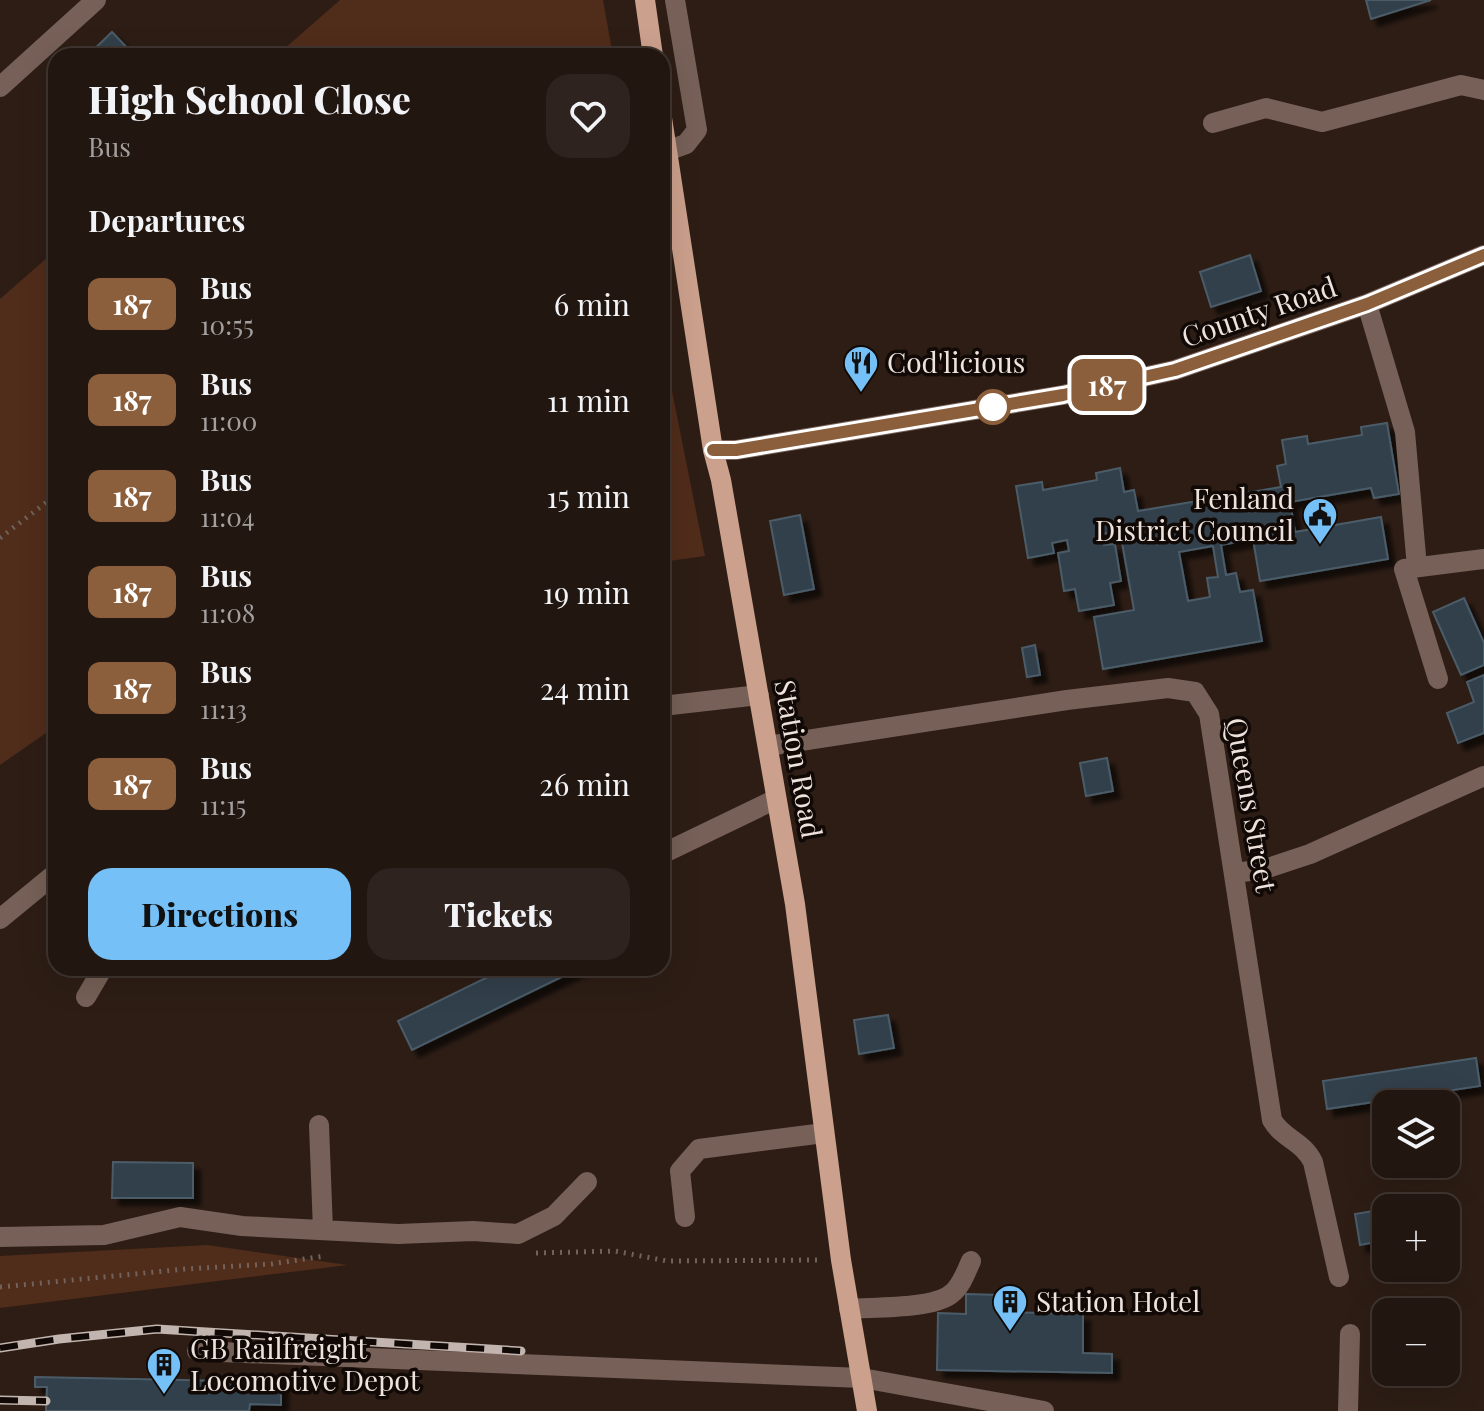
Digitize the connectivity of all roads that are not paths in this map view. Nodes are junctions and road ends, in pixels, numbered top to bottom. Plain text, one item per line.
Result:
1 (96, 0) edge
2 (645, 0) edge
3 (675, 0) edge
4 (652, 48) edge
5 (0, 87) edge
6 (1484, 90) edge
7 (1213, 123) dead end
8 (670, 150) edge
9 (670, 170) edge
10 (1484, 255) edge
11 (1367, 304) junction
12 (713, 450) junction
13 (1484, 559) edge
14 (1417, 567) junction
15 (1438, 679) dead end
16 (759, 695) junction
17 (670, 705) edge
18 (768, 746) junction
19 (1484, 776) edge
20 (776, 799) junction
21 (670, 850) edge
22 (1235, 873) junction
23 (48, 883) edge
24 (0, 919) edge
25 (98, 976) edge
26 (86, 997) dead end
27 (319, 1125) dead end
28 (824, 1133) junction
29 (587, 1182) dead end
30 (685, 1217) dead end
31 (323, 1230) junction
32 (0, 1237) edge
33 (971, 1261) dead end
34 (1339, 1277) dead end
35 (849, 1309) junction
36 (1350, 1334) dead end
37 (197, 1351) dead end
38 (862, 1378) junction
39 (867, 1411) edge
40 (1044, 1411) edge
41 (1348, 1411) edge

1 - 5 street
2 - 4 main road
3 - 8 street
6 - 7 street
9 - 12 main road, Station Road
10 - 11 street, County Road
11 - 12 street, County Road
11 - 14 street
12 - 16 main road, Station Road
13 - 14 street
14 - 15 street
16 - 17 street
16 - 18 main road, Station Road
18 - 20 main road, Station Road
18 - 22 street, Queens Street
19 - 22 street
20 - 21 street
20 - 28 main road, Station Road
22 - 34 street, Queens Street
23 - 24 street
25 - 26 street
27 - 31 street
28 - 30 street
28 - 35 main road, Station Road
29 - 31 street
31 - 32 street
33 - 35 street
35 - 38 main road, Station Road
36 - 41 street
37 - 38 street
38 - 39 main road, Station Road
38 - 40 street

